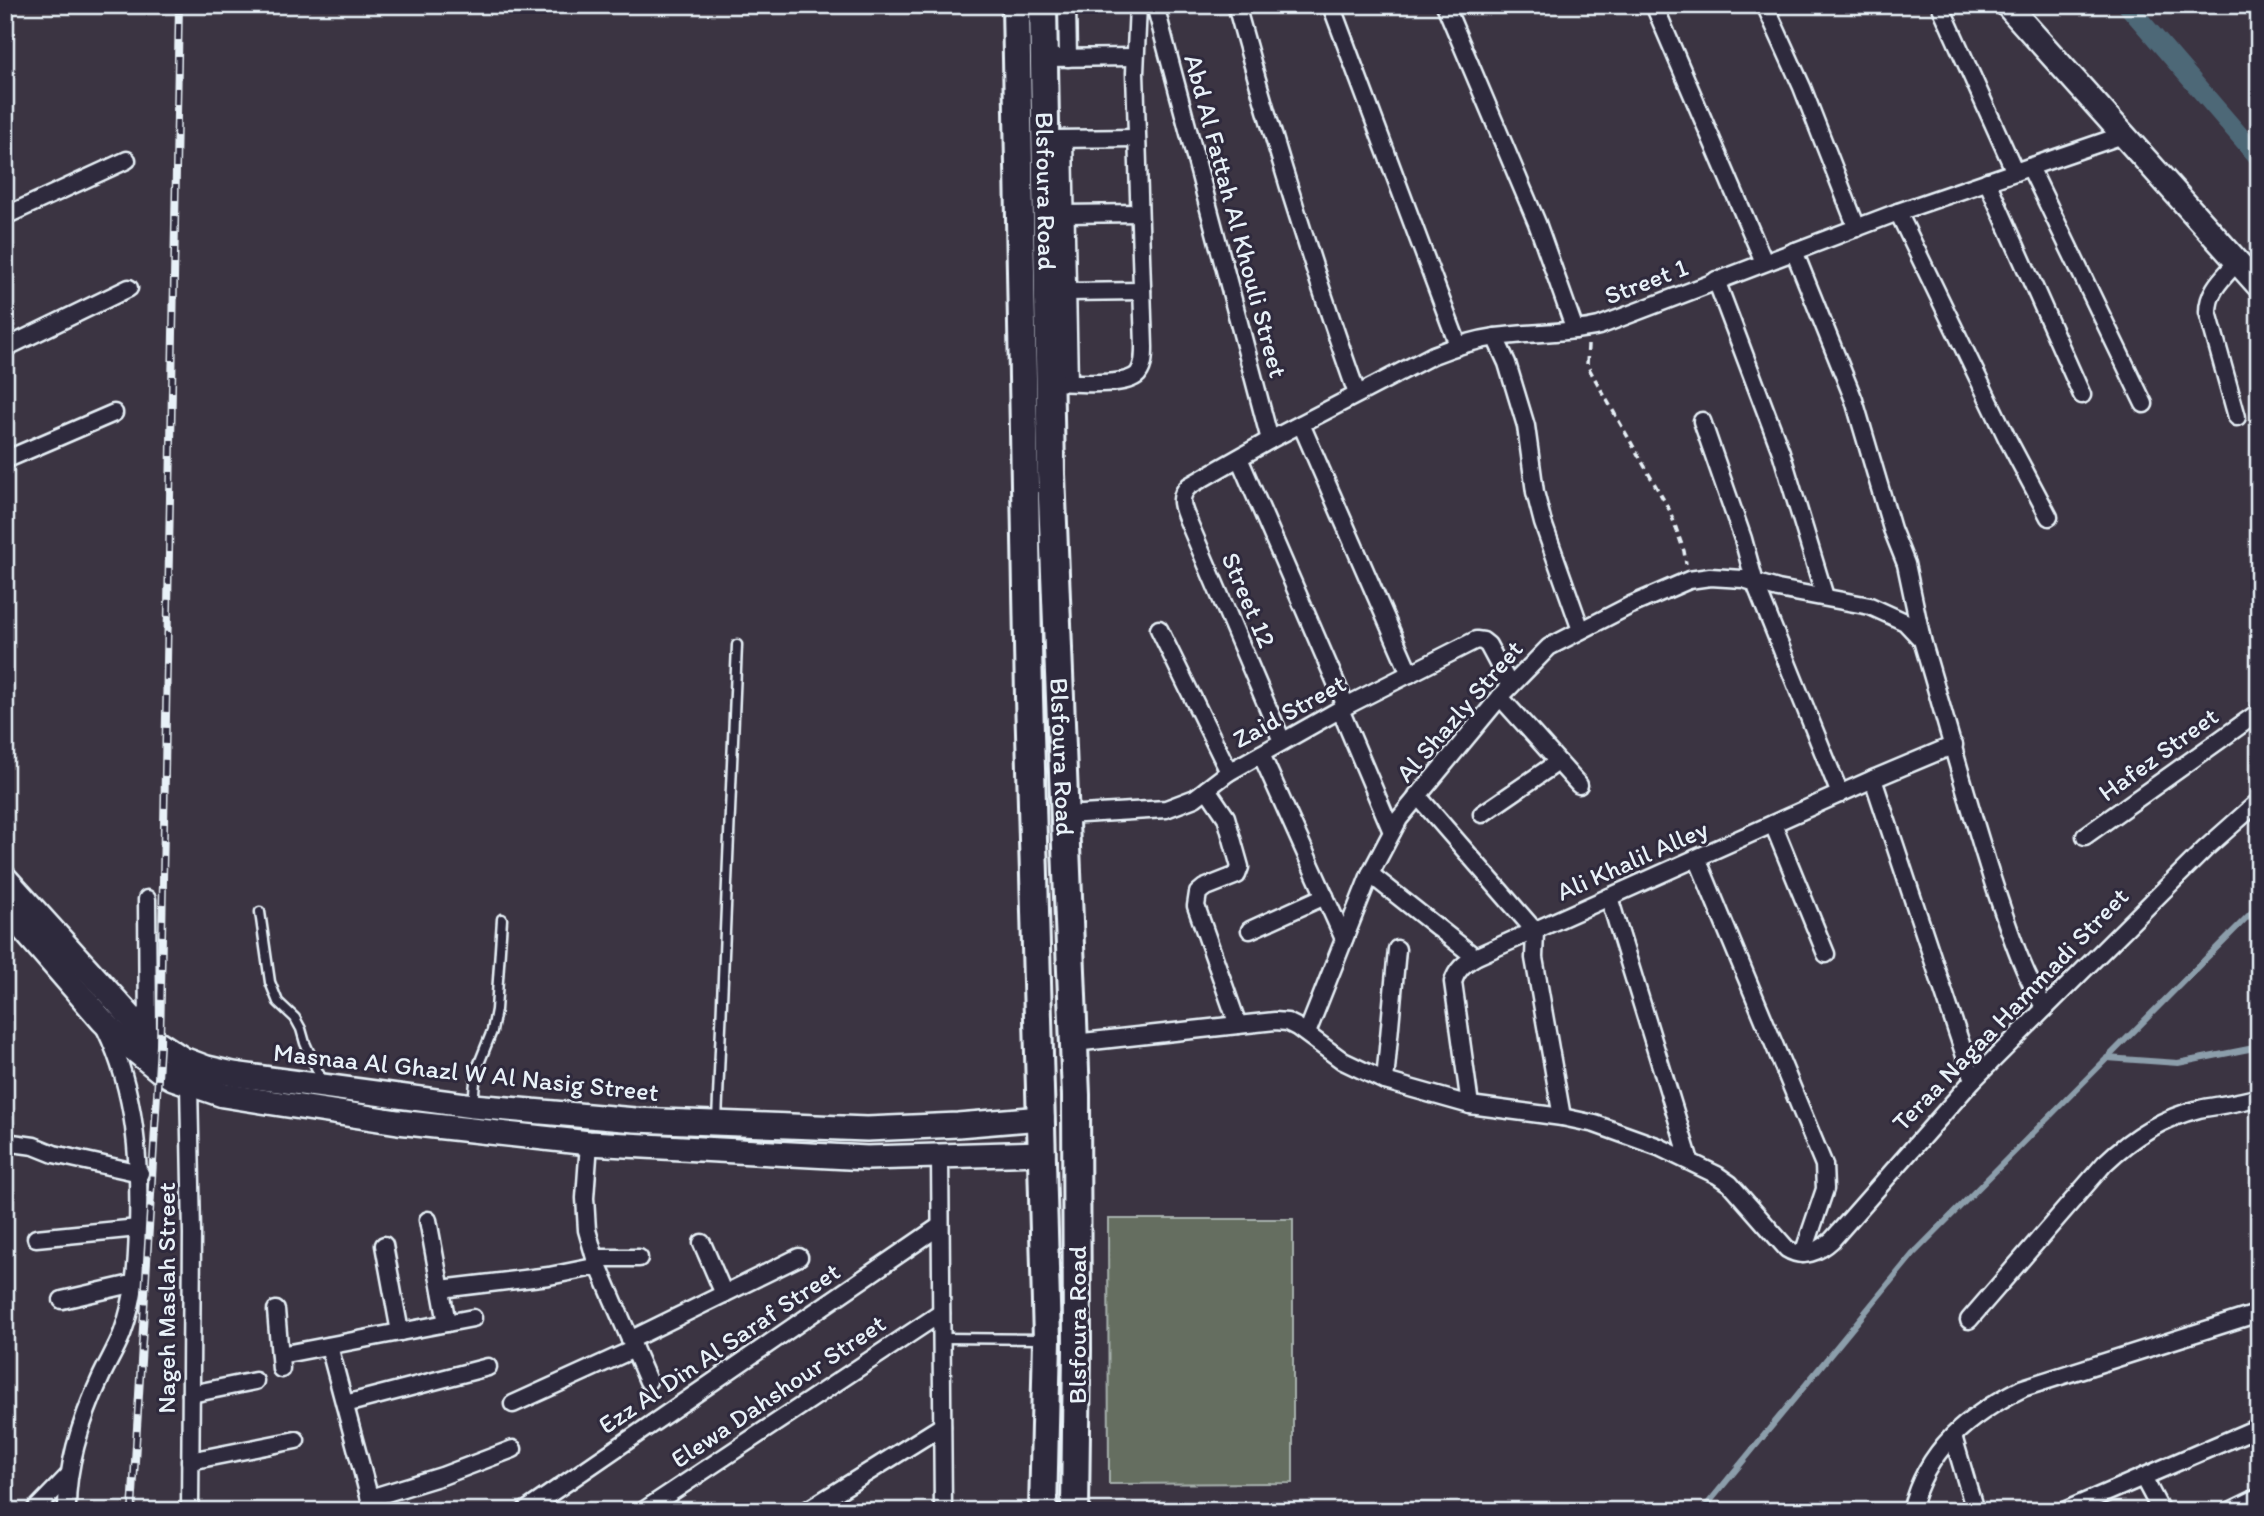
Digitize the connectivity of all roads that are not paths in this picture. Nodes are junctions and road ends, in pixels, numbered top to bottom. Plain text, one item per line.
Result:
1 (1016, 5) edge
2 (1043, 5) edge
3 (1067, 5) edge
4 (1138, 5) edge
5 (1155, 5) edge
6 (1236, 5) edge
7 (1331, 5) edge
8 (1445, 5) edge
9 (1654, 5) edge
10 (1765, 5) edge
11 (1940, 5) edge
12 (2007, 5) edge
13 (1135, 57) junction
14 (1056, 58) junction
15 (2123, 135) junction
16 (1136, 138) junction
17 (1055, 139) junction
18 (127, 160) dead end
19 (2022, 169) junction
20 (1987, 181) junction
21 (1898, 212) junction
22 (1139, 213) junction
23 (1065, 214) junction
24 (5, 216) edge
25 (1857, 228) junction
26 (1794, 251) junction
27 (1764, 262) junction
28 (2237, 262) junction
29 (1716, 280) junction
30 (2259, 286) edge
31 (129, 288) dead end
32 (1142, 291) junction
33 (1067, 292) junction
34 (1582, 329) junction
35 (1495, 337) junction
36 (1458, 345) junction
37 (5, 348) edge
38 (1060, 382) junction
39 (1357, 394) junction
40 (2082, 395) dead end
41 (2144, 404) dead end
42 (114, 413) dead end
43 (2237, 417) dead end
44 (1702, 421) dead end
45 (1301, 424) junction
46 (1270, 440) junction
47 (1239, 458) junction
48 (5, 460) edge
49 (1196, 482) joint
50 (2049, 517) dead end
51 (1755, 583) junction
52 (1825, 597) junction
53 (1160, 629) dead end
54 (1581, 630) junction
55 (1922, 640) junction
56 (737, 645) dead end
57 (1410, 674) junction
58 (1505, 692) junction
59 (1061, 695) junction
60 (1029, 697) junction
61 (1343, 707) junction
62 (2259, 712) edge
63 (1282, 741) junction
64 (1954, 745) junction
65 (1261, 754) junction
66 (1558, 762) junction
67 (1229, 772) junction
68 (1873, 779) junction
69 (1579, 785) dead end
70 (1207, 789) junction
71 (1840, 794) junction
72 (1417, 795) junction
73 (2259, 801) edge
74 (1482, 814) dead end
75 (1065, 816) junction
76 (1773, 824) junction
77 (1392, 832) junction
78 (2085, 836) dead end
79 (1697, 858) junction
80 (1370, 874) junction
81 (5, 878) edge
82 (1325, 896) junction
83 (1609, 897) junction
84 (147, 899) dead end
85 (5, 908) edge
86 (260, 912) dead end
87 (502, 919) dead end
88 (1250, 930) dead end
89 (1535, 930) junction
90 (1344, 939) junction
91 (1397, 949) dead end
92 (1826, 954) dead end
93 (1475, 957) junction
94 (2045, 1009) junction
95 (102, 1020) junction
96 (1238, 1025) junction
97 (1307, 1033) junction
98 (148, 1036) junction
99 (1074, 1043) junction
100 (1973, 1080) junction
101 (1385, 1081) junction
102 (189, 1085) junction
103 (324, 1086) junction
104 (2259, 1097) edge
105 (1471, 1105) junction
106 (473, 1106) junction
107 (323, 1111) junction
108 (1562, 1117) junction
109 (1042, 1118) junction
110 (717, 1124) junction
111 (867, 1129) junction
112 (472, 1131) junction
113 (5, 1142) edge
114 (589, 1143) junction
115 (716, 1150) junction
116 (1043, 1153) junction
117 (940, 1157) junction
118 (867, 1158) junction
119 (1690, 1161) junction
120 (140, 1173) junction
121 (428, 1220) dead end
122 (940, 1226) junction
123 (138, 1228) junction
124 (36, 1238) dead end
125 (702, 1243) dead end
126 (384, 1245) dead end
127 (1803, 1254) junction
128 (799, 1257) dead end
129 (639, 1258) dead end
130 (597, 1262) junction
131 (136, 1283) junction
132 (441, 1289) junction
133 (724, 1294) junction
134 (62, 1300) dead end
135 (276, 1310) dead end
136 (941, 1313) junction
137 (2259, 1313) edge
138 (473, 1318) dead end
139 (1969, 1320) dead end
140 (447, 1324) junction
141 (400, 1332) junction
142 (942, 1338) junction
143 (1047, 1339) junction
144 (632, 1345) junction
145 (329, 1346) junction
146 (488, 1367) dead end
147 (255, 1381) dead end
148 (648, 1381) dead end
149 (191, 1394) junction
150 (345, 1404) junction
151 (513, 1404) dead end
152 (942, 1426) junction
153 (2259, 1427) edge
154 (1953, 1436) junction
155 (296, 1440) dead end
156 (513, 1449) dead end
157 (190, 1461) junction
158 (69, 1474) junction
159 (2143, 1478) junction
160 (2259, 1497) edge
161 (371, 1505) edge
162 (940, 1509) edge
163 (34, 1511) edge
164 (66, 1511) edge
165 (190, 1511) edge
166 (525, 1511) edge
167 (643, 1511) edge
168 (806, 1511) edge
169 (1043, 1511) edge
170 (1075, 1511) edge
171 (1912, 1511) edge
172 (1975, 1511) edge
173 (2064, 1511) edge
174 (2161, 1511) edge
175 (2230, 1511) edge

1 - 60 main road, Blsfoura Road
2 - 14 main road, Blsfoura Road
3 - 14 street
4 - 13 street
5 - 46 street, Abd Al Fattah Al Khouli Street
6 - 39 street
7 - 36 street
8 - 34 street
9 - 27 street
10 - 25 street
11 - 19 street
12 - 15 main road
13 - 14 street
13 - 16 street
14 - 17 main road, Blsfoura Road
15 - 19 street, Street 1
15 - 28 main road
16 - 17 street
16 - 22 street
17 - 23 street
17 - 38 main road, Blsfoura Road
18 - 24 street
19 - 20 street, Street 1
19 - 41 street
20 - 21 street, Street 1
20 - 40 street
21 - 25 street, Street 1
21 - 50 street
22 - 23 street
22 - 32 street
23 - 33 street
25 - 26 street, Street 1
26 - 27 street, Street 1
26 - 55 street
27 - 29 street, Street 1
28 - 30 main road
28 - 43 street
29 - 34 street, Street 1
29 - 52 street
31 - 37 street
32 - 33 street
32 - 38 street
33 - 38 street
34 - 35 street, Street 1
35 - 36 street, Street 1
35 - 54 street
36 - 39 street, Street 1
38 - 59 main road, Blsfoura Road
39 - 45 street, Street 1
42 - 48 street
44 - 51 street
45 - 46 street, Street 1
45 - 57 street
46 - 47 street, Street 1
47 - 49 street, Street 1
47 - 61 street
49 - 63 street, Street 12
51 - 52 street, Al Shazly Street
51 - 54 street, Al Shazly Street
51 - 71 street
52 - 55 street, Al Shazly Street
53 - 67 street
54 - 58 street, Al Shazly Street
55 - 64 street
56 - 110 lane
57 - 58 street, Zaid Street
57 - 61 street, Zaid Street
58 - 66 street, Zaid Street
58 - 72 street, Al Shazly Street
59 - 60 main road
59 - 75 main road, Blsfoura Road
60 - 109 main road, Blsfoura Road
61 - 63 street, Zaid Street
61 - 77 street
62 - 78 street, Hafez Street
63 - 65 street, Zaid Street
64 - 68 street, Ali Khalil Alley
64 - 94 street
65 - 67 street, Zaid Street
65 - 82 street
66 - 69 street, Zaid Street
66 - 74 street
67 - 70 street, Zaid Street
68 - 71 street, Ali Khalil Alley
68 - 100 street
70 - 75 street, Zaid Street
70 - 96 street
71 - 76 street, Ali Khalil Alley
72 - 77 street, Al Shazly Street
72 - 89 street
73 - 94 street, Teraa Nagaa Hammadi Street
75 - 99 main road, Blsfoura Road
76 - 79 street, Ali Khalil Alley
76 - 92 street
77 - 80 street, Al Shazly Street
79 - 83 street, Ali Khalil Alley
79 - 127 street
80 - 90 street, Al Shazly Street
80 - 93 street
81 - 98 main road, Masnaa Al Ghazl W Al Nasig Street
82 - 88 street
82 - 90 street
83 - 89 street, Ali Khalil Alley
83 - 119 street
84 - 98 street
85 - 95 main road, Masnaa Al Ghazl W Al Nasig Street
86 - 103 lane
87 - 106 lane
89 - 93 street, Ali Khalil Alley
89 - 108 street
90 - 97 street, Al Shazly Street
91 - 101 street
93 - 105 street, Ali Khalil Alley
94 - 100 street, Teraa Nagaa Hammadi Street
95 - 102 main road, Masnaa Al Ghazl W Al Nasig Street
95 - 120 street
96 - 97 street
96 - 99 street
97 - 101 street
98 - 103 main road, Masnaa Al Ghazl W Al Nasig Street
99 - 170 main road, Blsfoura Road
100 - 127 street, Teraa Nagaa Hammadi Street
101 - 105 street
102 - 107 main road, Masnaa Al Ghazl W Al Nasig Street
102 - 149 street, Nageh Maslah Street
103 - 106 main road, Masnaa Al Ghazl W Al Nasig Street
103 - 107 main road
104 - 139 street
105 - 108 street
106 - 110 main road, Masnaa Al Ghazl W Al Nasig Street
106 - 112 main road
107 - 112 main road, Masnaa Al Ghazl W Al Nasig Street
108 - 119 street
109 - 111 main road, Masnaa Al Ghazl W Al Nasig Street
109 - 116 main road, Blsfoura Road
110 - 111 main road, Masnaa Al Ghazl W Al Nasig Street
110 - 115 main road
111 - 118 main road
112 - 114 main road, Masnaa Al Ghazl W Al Nasig Street
113 - 120 street
114 - 115 main road, Masnaa Al Ghazl W Al Nasig Street
114 - 130 street
115 - 118 main road, Masnaa Al Ghazl W Al Nasig Street
116 - 117 main road, Masnaa Al Ghazl W Al Nasig Street
116 - 143 main road, Blsfoura Road
117 - 118 main road, Masnaa Al Ghazl W Al Nasig Street
117 - 122 street
119 - 127 street
120 - 123 street
121 - 132 street
122 - 136 street
122 - 166 street, Ezz Al Din Al Saraf Street
123 - 124 street
123 - 131 street
125 - 133 street
126 - 141 street
128 - 133 street
129 - 130 street
130 - 132 street
130 - 144 street
131 - 134 street
131 - 158 street
132 - 140 street
133 - 144 street
135 - 145 street
136 - 142 street
136 - 167 street, Elewa Dahshour Street
137 - 154 street
138 - 140 street
140 - 141 street
141 - 145 street
142 - 143 lane
142 - 152 street
143 - 169 main road, Blsfoura Road
144 - 148 street
144 - 151 street
145 - 150 street
146 - 150 street
147 - 149 street
149 - 157 street, Nageh Maslah Street
150 - 161 street
152 - 162 street
152 - 168 street
153 - 159 street
154 - 171 street
154 - 172 street
155 - 157 street
156 - 161 street
157 - 165 street, Nageh Maslah Street
158 - 163 street
158 - 164 street
159 - 173 street
159 - 174 street
160 - 175 street

